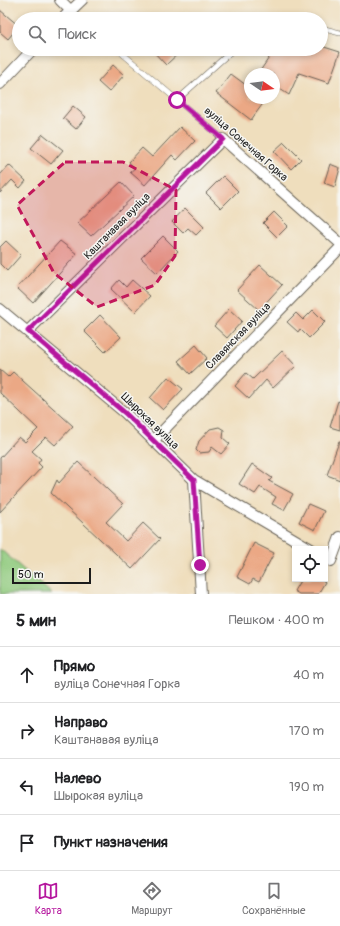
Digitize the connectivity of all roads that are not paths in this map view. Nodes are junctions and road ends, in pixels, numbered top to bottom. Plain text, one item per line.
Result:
1 (60, 0) edge
2 (82, 0) edge
3 (70, 10) junction
4 (72, 12) edge
5 (328, 29) edge
6 (340, 32) edge
7 (26, 56) edge
8 (125, 56) edge
9 (226, 56) edge
10 (0, 84) edge
11 (177, 100) junction
12 (223, 139) junction
13 (340, 243) edge
14 (340, 248) edge
15 (0, 308) edge
16 (28, 331) junction
17 (153, 441) junction
18 (194, 480) junction
19 (340, 537) edge
20 (305, 546) edge
21 (332, 562) edge
22 (201, 594) edge

1 - 3 street
2 - 3 street
3 - 4 lane
5 - 6 lane
7 - 10 street
8 - 11 lane, вуліца Сонечная Горка
9 - 11 lane
11 - 12 lane, вуліца Сонечная Горка
12 - 13 street, вуліца Сонечная Горка
12 - 16 street, Каштанавая вуліца
14 - 17 street, Славянская вуліца
15 - 16 street, Шырокая вуліца
16 - 17 street, Шырокая вуліца
17 - 18 street, Шырокая вуліца
18 - 20 street, Шырокая вуліца
18 - 22 street
19 - 21 street

